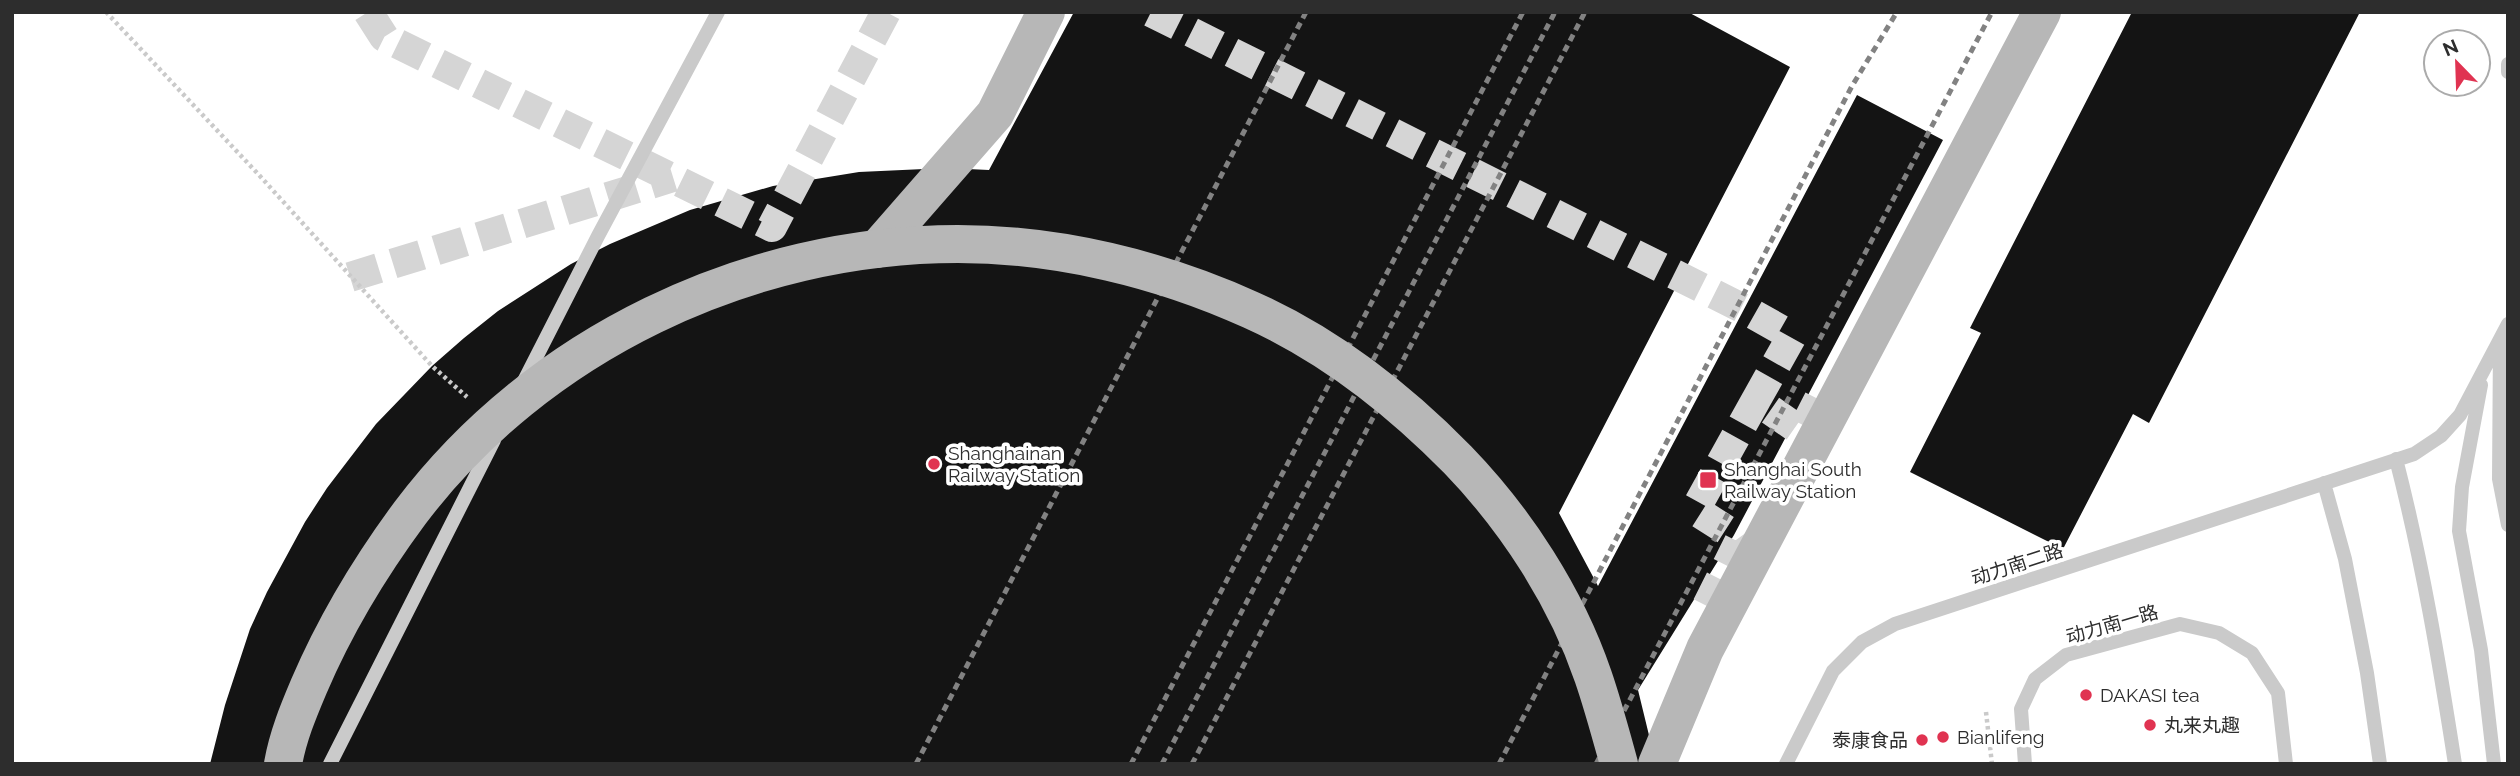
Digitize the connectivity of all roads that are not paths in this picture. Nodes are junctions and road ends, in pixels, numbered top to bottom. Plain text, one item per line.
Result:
1 (718, 12) edge
2 (1046, 12) edge
3 (2042, 12) edge
4 (2508, 64) edge
5 (2508, 72) edge
6 (877, 249) junction
7 (2508, 324) edge
8 (2500, 339) junction
9 (2484, 370) junction
10 (2396, 459) junction
11 (2324, 483) junction
12 (2508, 526) edge
13 (283, 764) edge
14 (330, 764) edge
15 (1619, 764) edge
16 (1657, 764) edge
17 (1786, 764) edge
18 (2025, 764) edge
19 (2286, 764) edge
20 (2380, 764) edge
21 (2455, 764) edge
22 (2494, 764) edge

1 - 14 lane
2 - 6 main road
3 - 16 main road
4 - 5 lane
6 - 13 main road, bridge
6 - 15 main road, bridge
7 - 8 lane, 动力南二路
8 - 9 lane, 动力南二路
8 - 12 lane
9 - 10 lane, 动力南二路
9 - 22 lane
10 - 11 lane, 动力南二路
10 - 21 lane
11 - 17 lane, 动力南二路
11 - 20 lane
18 - 19 lane, 动力南一路

